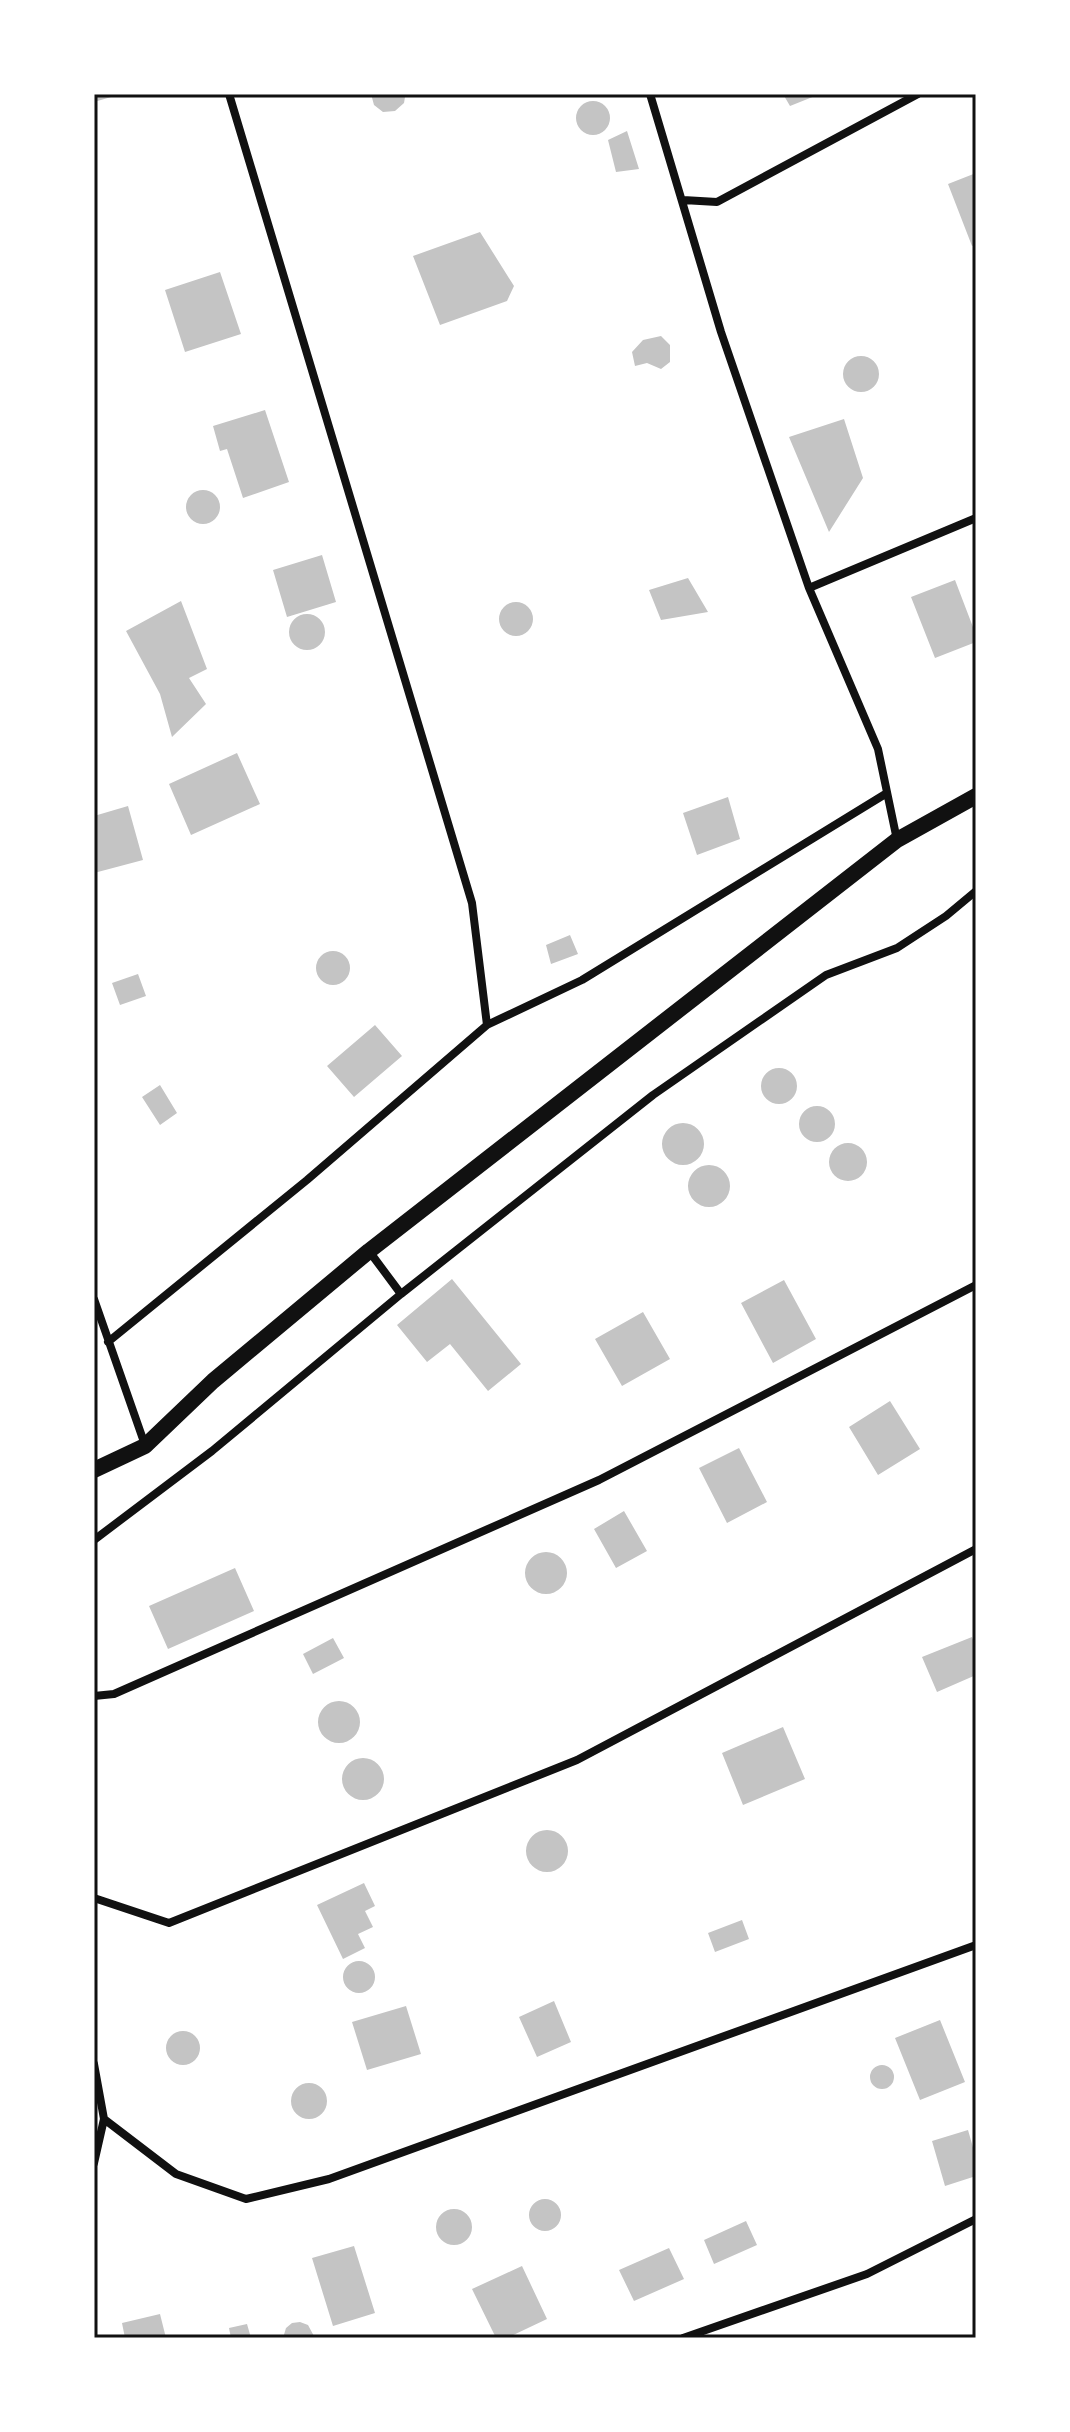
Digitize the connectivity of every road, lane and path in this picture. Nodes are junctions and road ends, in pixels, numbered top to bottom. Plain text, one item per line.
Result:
1 (229, 94) edge
2 (650, 94) edge
3 (918, 94) edge
4 (683, 200) junction
5 (976, 518) edge
6 (809, 588) junction
7 (887, 793) junction
8 (976, 796) edge
9 (897, 840) junction
10 (976, 891) edge
11 (487, 1025) junction
12 (369, 1251) junction
13 (976, 1285) edge
14 (401, 1294) junction
15 (94, 1299) edge
16 (108, 1342) junction
17 (145, 1446) junction
18 (94, 1470) edge
19 (94, 1540) edge
20 (976, 1549) edge
21 (94, 1696) edge
22 (94, 1898) edge
23 (976, 1945) edge
24 (94, 2064) edge
25 (104, 2119) junction
26 (94, 2163) edge
27 (976, 2219) edge
28 (683, 2338) edge

1 - 11 street
2 - 4 street
3 - 4 street
4 - 6 street
5 - 6 street
6 - 7 street
7 - 9 street
7 - 11 street
8 - 9 main road
9 - 12 main road
10 - 14 street
11 - 16 street
12 - 14 street
12 - 17 main road
13 - 21 street
14 - 19 street
15 - 16 street
16 - 17 street
17 - 18 main road
20 - 22 street
23 - 25 street
24 - 25 street
25 - 26 street
27 - 28 street

